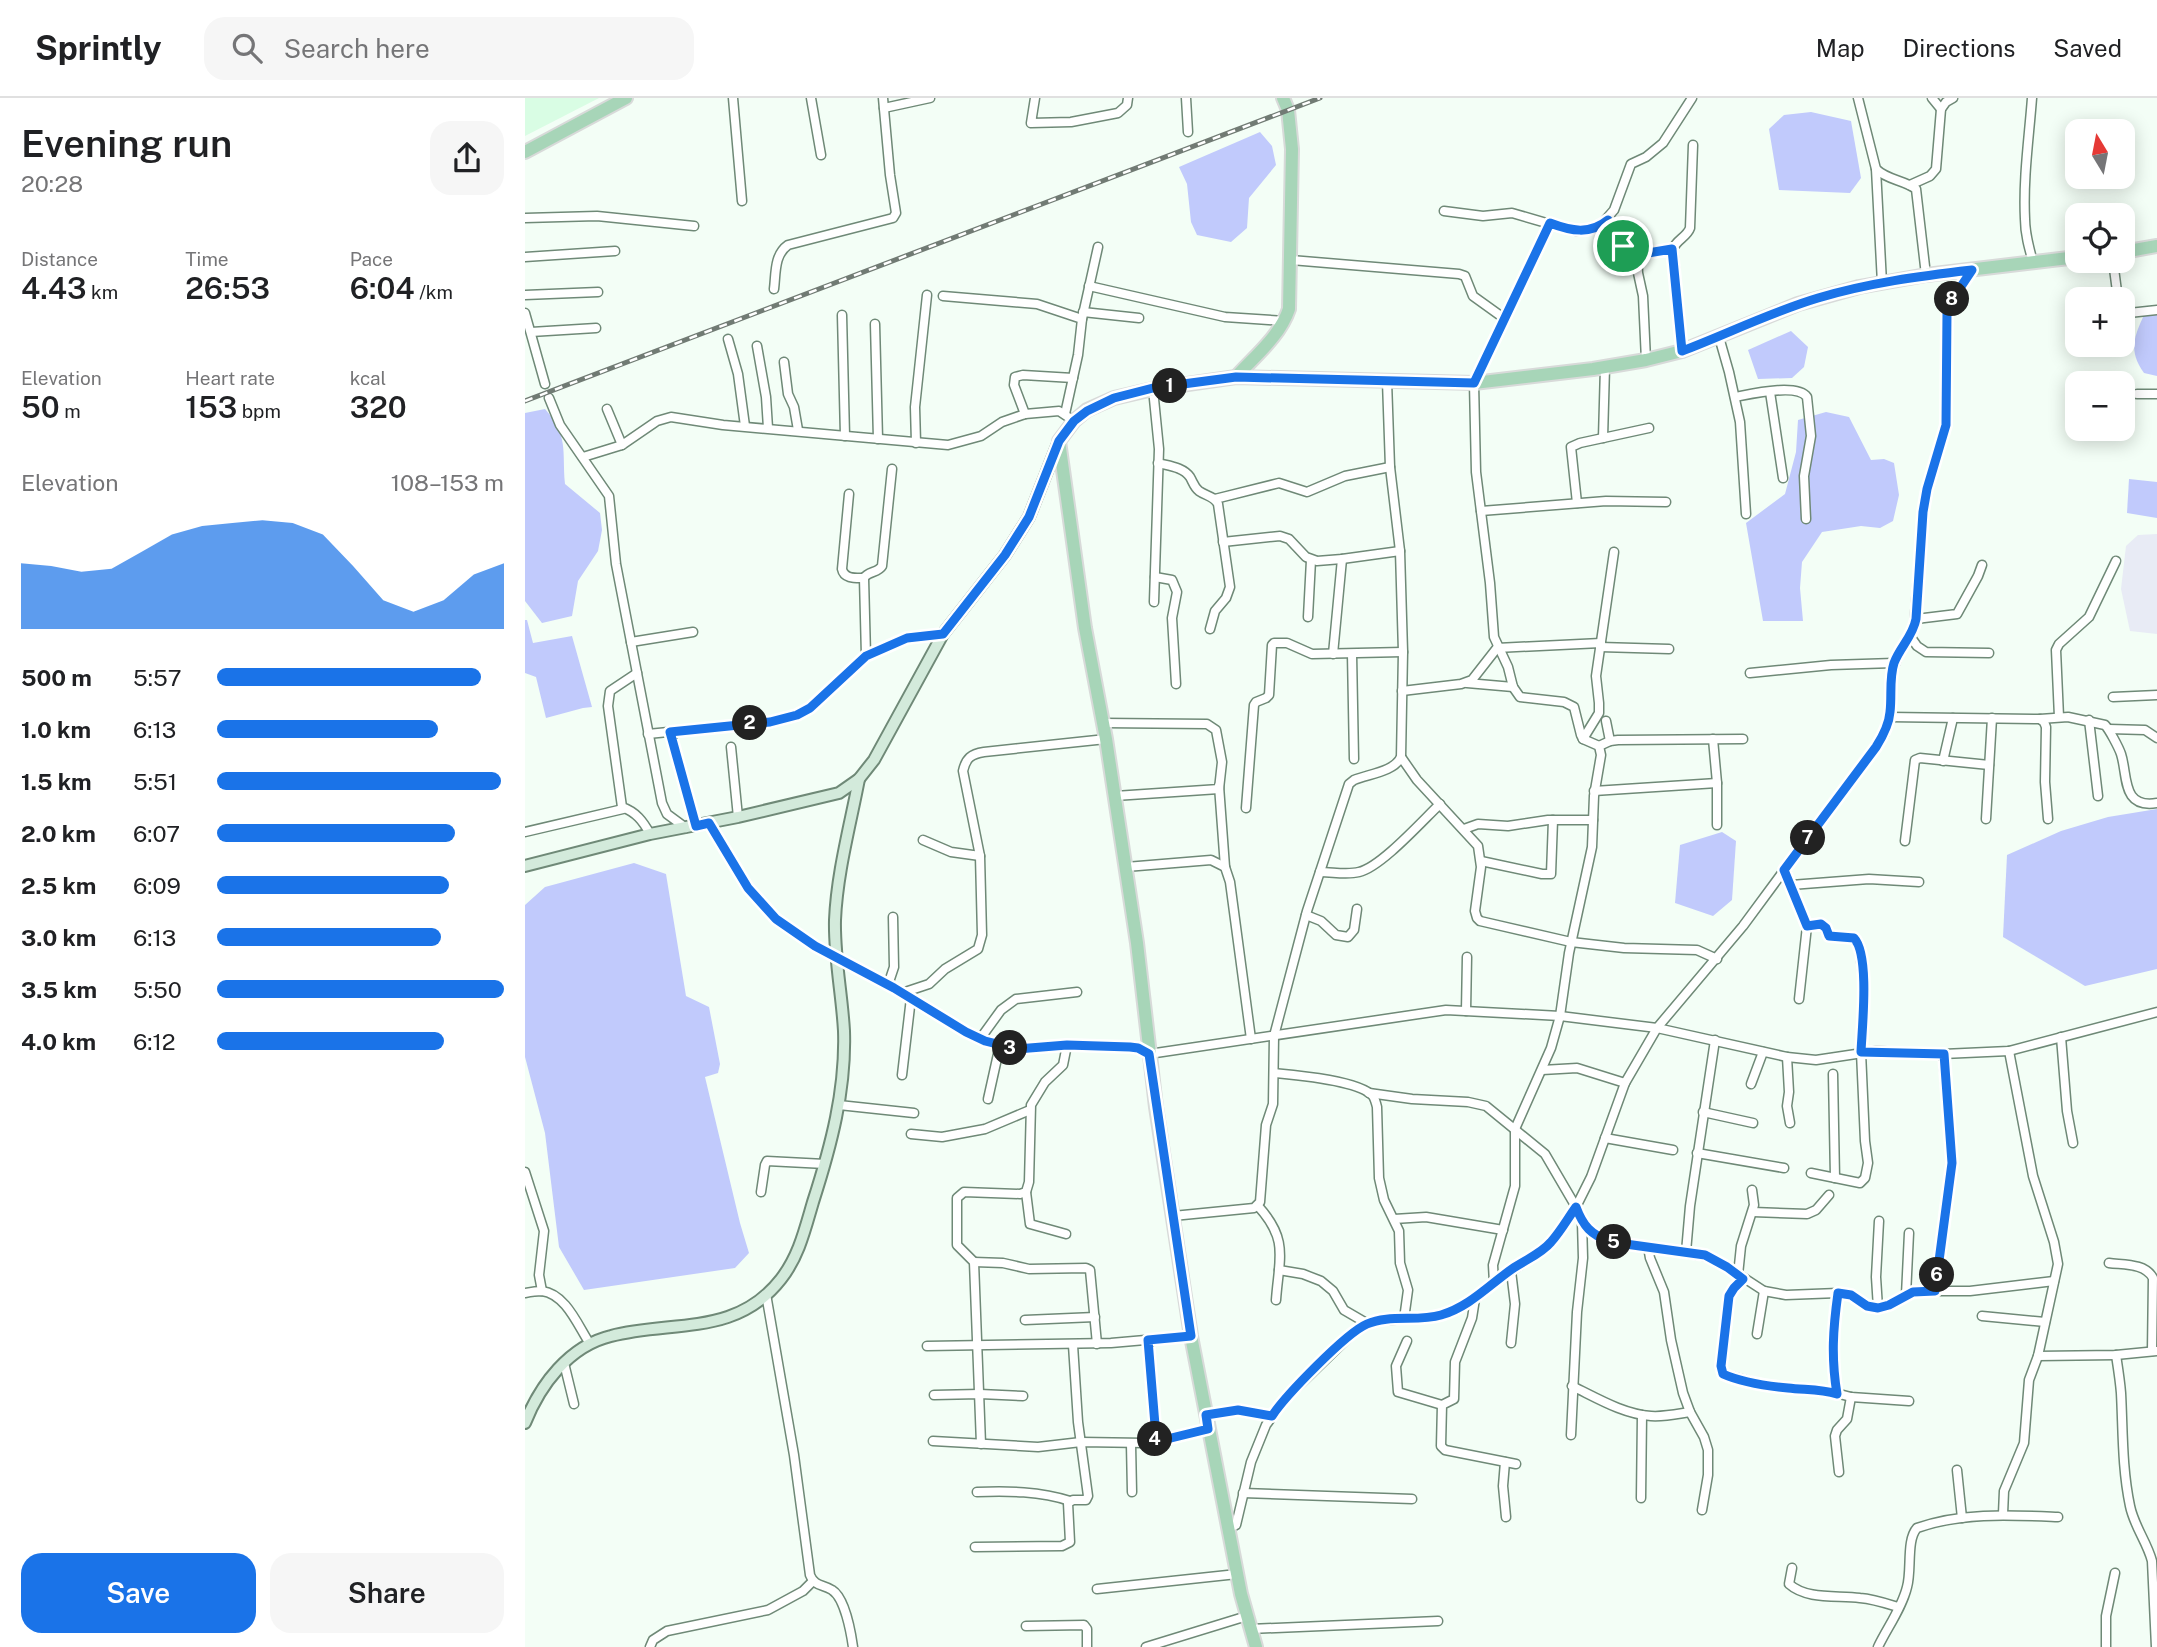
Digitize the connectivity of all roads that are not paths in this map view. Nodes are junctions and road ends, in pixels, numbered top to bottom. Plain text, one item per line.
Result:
1 (626, 98) edge
2 (733, 98) edge
3 (811, 98) edge
4 (883, 98) edge
5 (930, 98) edge
6 (1035, 98) edge
7 (1128, 98) edge
8 (1186, 98) edge
9 (1283, 98) edge
10 (1692, 98) edge
11 (1858, 98) edge
12 (1933, 98) edge
13 (1952, 98) edge
14 (2032, 98) edge
15 (884, 108) junction
16 (1941, 109) junction
17 (1188, 132) dead end
18 (1693, 145) dead end
19 (525, 152) edge
20 (821, 155) dead end
21 (1876, 169) junction
22 (1910, 185) junction
23 (742, 201) dead end
24 (1444, 211) dead end
25 (525, 218) edge
26 (1608, 220) junction
27 (1550, 223) junction
28 (694, 226) dead end
29 (2157, 246) edge
30 (1098, 247) dead end
31 (1672, 249) junction
32 (2135, 250) edge
33 (615, 251) dead end
34 (1637, 252) junction
35 (525, 257) edge
36 (2065, 258) edge
37 (1291, 260) junction
38 (2033, 262) junction
39 (1972, 270) junction
40 (1926, 275) junction
41 (1882, 283) junction
42 (1089, 286) junction
43 (774, 289) dead end
44 (598, 292) dead end
45 (525, 295) edge
46 (927, 295) dead end
47 (943, 296) dead end
48 (2157, 310) edge
49 (2135, 312) edge
50 (525, 313) edge
51 (842, 316) dead end
52 (1083, 316) junction
53 (1139, 318) dead end
54 (1504, 319) junction
55 (1285, 321) junction
56 (875, 324) dead end
57 (596, 328) dead end
58 (531, 332) junction
59 (1719, 337) junction
60 (728, 340) dead end
61 (757, 346) dead end
62 (1682, 351) junction
63 (1646, 360) junction
64 (784, 362) dead end
65 (1605, 367) junction
66 (1236, 377) junction
67 (1073, 378) junction
68 (1387, 381) junction
69 (1474, 383) junction
70 (545, 384) dead end
71 (1153, 388) junction
72 (1770, 392) junction
73 (2137, 394) dead end
74 (2157, 394) edge
75 (1735, 397) junction
76 (549, 398) dead end
77 (607, 409) dead end
78 (1025, 414) junction
79 (1070, 417) junction
80 (745, 426) junction
81 (768, 428) junction
82 (1649, 428) dead end
83 (798, 430) junction
84 (845, 436) junction
85 (1603, 438) junction
86 (878, 439) junction
87 (1059, 441) junction
88 (916, 443) junction
89 (622, 445) junction
90 (583, 457) junction
91 (1158, 463) junction
92 (1390, 467) junction
93 (892, 468) dead end
94 (1783, 478) dead end
95 (849, 494) dead end
96 (1215, 499) junction
97 (1666, 502) dead end
98 (1577, 503) junction
99 (1481, 511) junction
100 (1746, 514) dead end
101 (1806, 519) dead end
102 (1223, 542) junction
103 (1400, 551) junction
104 (1613, 552) dead end
105 (1342, 559) junction
106 (1311, 560) junction
107 (2116, 561) dead end
108 (1982, 565) dead end
109 (1154, 577) junction
110 (864, 579) junction
111 (1154, 602) dead end
112 (1308, 617) dead end
113 (1916, 619) junction
114 (1210, 629) dead end
115 (693, 632) dead end
116 (943, 634) junction
117 (1910, 636) junction
118 (631, 642) junction
119 (1600, 645) junction
120 (1497, 648) junction
121 (1669, 649) dead end
122 (1403, 652) junction
123 (1989, 653) dead end
124 (1333, 654) junction
125 (1353, 654) junction
126 (866, 656) junction
127 (1894, 663) junction
128 (637, 673) junction
129 (1751, 673) dead end
130 (1467, 683) junction
131 (1176, 684) dead end
132 (1513, 687) junction
133 (1402, 691) junction
134 (2157, 695) edge
135 (2113, 697) dead end
136 (1889, 717) junction
137 (2059, 717) junction
138 (1953, 718) junction
139 (1992, 718) junction
140 (2040, 719) junction
141 (2089, 720) junction
142 (1606, 721) dead end
143 (1103, 723) junction
144 (2109, 729) junction
145 (670, 732) junction
146 (649, 734) junction
147 (1106, 738) junction
148 (1743, 738) dead end
149 (2157, 738) edge
150 (1583, 739) junction
151 (1713, 739) junction
152 (1611, 741) junction
153 (1599, 746) junction
154 (731, 747) dead end
155 (1401, 758) junction
156 (1354, 759) dead end
157 (1943, 761) junction
158 (1989, 765) junction
159 (1218, 774) dead end
160 (859, 779) junction
161 (1717, 783) junction
162 (1219, 789) junction
163 (1594, 791) junction
164 (1115, 796) junction
165 (2098, 796) dead end
166 (2157, 803) edge
167 (1440, 804) junction
168 (1246, 808) dead end
169 (623, 809) junction
170 (739, 817) junction
171 (1986, 818) dead end
172 (2048, 819) dead end
173 (1553, 820) junction
174 (1593, 820) junction
175 (709, 823) junction
176 (1717, 825) dead end
177 (691, 827) junction
178 (1464, 829) junction
179 (525, 832) edge
180 (650, 834) junction
181 (923, 840) dead end
182 (1905, 841) dead end
183 (980, 856) junction
184 (1481, 861) junction
185 (525, 866) edge
186 (1126, 867) junction
187 (1225, 867) junction
188 (1784, 870) junction
189 (1320, 872) junction
190 (1919, 882) dead end
191 (1791, 885) junction
192 (1357, 909) dead end
193 (1306, 915) junction
194 (893, 917) dead end
195 (1807, 926) junction
196 (1571, 942) junction
197 (1467, 957) dead end
198 (837, 958) junction
199 (1717, 959) junction
200 (888, 985) junction
201 (1077, 992) dead end
202 (902, 993) junction
203 (911, 998) junction
204 (1799, 999) dead end
205 (1466, 1011) junction
206 (2157, 1012) edge
207 (1560, 1016) junction
208 (1657, 1028) junction
209 (1274, 1036) junction
210 (2061, 1037) junction
211 (980, 1039) junction
212 (1251, 1039) junction
213 (1714, 1040) junction
214 (1000, 1045) junction
215 (1067, 1045) junction
216 (2009, 1051) junction
217 (1763, 1052) junction
218 (1861, 1052) junction
219 (1149, 1054) junction
220 (1944, 1054) junction
221 (1787, 1057) junction
222 (1542, 1070) junction
223 (1274, 1073) junction
224 (1833, 1074) dead end
225 (902, 1075) dead end
226 (1625, 1083) junction
227 (1751, 1084) dead end
228 (1369, 1093) junction
229 (988, 1099) dead end
230 (839, 1105) junction
231 (1030, 1111) junction
232 (1703, 1112) junction
233 (914, 1113) dead end
234 (1753, 1123) dead end
235 (1790, 1123) dead end
236 (1515, 1129) junction
237 (911, 1134) dead end
238 (1605, 1138) junction
239 (2073, 1143) dead end
240 (1673, 1150) dead end
241 (1697, 1153) junction
242 (825, 1164) junction
243 (1784, 1168) dead end
244 (525, 1172) edge
245 (1811, 1173) dead end
246 (1835, 1178) junction
247 (1752, 1190) dead end
248 (761, 1192) dead end
249 (1026, 1192) junction
250 (1829, 1195) dead end
251 (1258, 1206) junction
252 (1576, 1207) junction
253 (1753, 1212) junction
254 (1173, 1216) junction
255 (1394, 1219) junction
256 (1879, 1221) dead end
257 (1582, 1223) junction
258 (1503, 1230) junction
259 (1909, 1233) dead end
260 (1066, 1234) dead end
261 (1648, 1247) junction
262 (1686, 1252) junction
263 (974, 1262) junction
264 (2109, 1263) dead end
265 (1279, 1270) junction
266 (1511, 1270) junction
267 (1740, 1277) junction
268 (2053, 1280) junction
269 (1494, 1283) junction
270 (542, 1291) junction
271 (1764, 1291) junction
272 (1935, 1291) junction
273 (525, 1293) edge
274 (1838, 1293) junction
275 (766, 1294) junction
276 (1906, 1295) junction
277 (1475, 1299) junction
278 (1276, 1300) dead end
279 (1878, 1308) junction
280 (1982, 1316) dead end
281 (1095, 1317) junction
282 (1404, 1319) junction
283 (1025, 1320) dead end
284 (2045, 1322) junction
285 (1368, 1324) junction
286 (1757, 1334) dead end
287 (1191, 1336) junction
288 (1148, 1340) junction
289 (1407, 1341) dead end
290 (1511, 1343) dead end
291 (590, 1344) junction
292 (1097, 1344) junction
293 (1073, 1345) junction
294 (927, 1346) dead end
295 (978, 1346) junction
296 (2155, 1351) edge
297 (2116, 1355) junction
298 (2038, 1356) junction
299 (564, 1363) junction
300 (1572, 1386) junction
301 (980, 1394) junction
302 (1837, 1394) junction
303 (934, 1395) dead end
304 (1023, 1396) dead end
305 (1851, 1398) junction
306 (1909, 1401) dead end
307 (574, 1404) dead end
308 (1442, 1405) junction
309 (1690, 1412) junction
310 (1206, 1415) junction
311 (1642, 1415) junction
312 (1272, 1416) junction
313 (525, 1423) edge
314 (1208, 1429) junction
315 (1571, 1435) dead end
316 (1151, 1440) junction
317 (933, 1441) dead end
318 (1081, 1442) junction
319 (981, 1444) junction
320 (1131, 1444) junction
321 (1506, 1462) junction
322 (1516, 1464) dead end
323 (1957, 1470) dead end
324 (1839, 1472) dead end
325 (977, 1492) dead end
326 (1132, 1492) dead end
327 (1243, 1493) junction
328 (1641, 1498) dead end
329 (1412, 1499) dead end
330 (1070, 1501) junction
331 (1702, 1510) dead end
332 (2003, 1514) junction
333 (1506, 1517) dead end
334 (2059, 1517) dead end
335 (1962, 1518) junction
336 (1228, 1528) junction
337 (975, 1546) dead end
338 (1792, 1568) dead end
339 (2115, 1573) dead end
340 (1237, 1574) junction
341 (813, 1581) junction
342 (1097, 1589) dead end
343 (1898, 1607) junction
344 (1438, 1621) dead end
345 (1248, 1622) junction
346 (1026, 1626) dead end
347 (650, 1647) edge
348 (853, 1647) edge
349 (1087, 1647) edge
350 (1146, 1647) edge
351 (1256, 1647) edge
352 (1878, 1647) edge
353 (2106, 1647) edge
354 (2156, 1647) edge

1 - 19 main road
2 - 23 street
3 - 20 street
4 - 15 street
5 - 15 street
6 - 7 street
8 - 17 street
9 - 37 main road
10 - 26 street
11 - 21 street
12 - 16 street
13 - 16 street
14 - 38 street
15 - 43 street
16 - 22 street
18 - 31 street
21 - 22 street
21 - 41 street
22 - 40 street
24 - 27 street
25 - 28 street
26 - 27 street
26 - 34 street
27 - 54 street
29 - 32 main road
30 - 42 street
31 - 34 street
31 - 62 street
33 - 35 street
34 - 63 street
36 - 38 main road
37 - 54 street
37 - 55 main road
38 - 39 main road
39 - 40 main road
39 - 113 street
40 - 41 main road
41 - 59 main road
42 - 52 street
42 - 55 street
44 - 45 street
46 - 88 street
47 - 52 street
48 - 49 street
50 - 58 street
51 - 84 street
52 - 53 street
52 - 67 street
54 - 69 street
55 - 66 main road
56 - 86 street
57 - 58 street
58 - 70 street
59 - 62 main road
59 - 75 street
60 - 80 street
61 - 81 street
62 - 63 main road
63 - 65 main road
64 - 83 street
65 - 69 main road
65 - 85 street
66 - 68 main road
66 - 71 main road
67 - 78 street
67 - 79 street
68 - 69 main road
68 - 92 street
69 - 99 street
71 - 79 main road
71 - 91 street
72 - 75 street
72 - 94 street
72 - 101 street
73 - 74 street
75 - 100 street
76 - 90 street
77 - 89 street
78 - 79 street
78 - 88 street
79 - 87 main road
80 - 81 street
80 - 89 street
81 - 83 street
82 - 85 street
83 - 84 street
84 - 86 street
85 - 98 street
86 - 88 street
87 - 116 street
87 - 143 main road
89 - 90 street
90 - 118 street
91 - 96 street
91 - 109 street
92 - 96 street
92 - 103 street
93 - 110 street
95 - 110 street
96 - 102 street
97 - 98 street
98 - 99 street
99 - 120 street
102 - 106 street
102 - 114 street
103 - 105 street
103 - 122 street
104 - 119 street
105 - 106 street
105 - 124 street
106 - 112 street
107 - 137 street
108 - 113 street
109 - 111 street
109 - 131 street
110 - 126 street
113 - 117 street
115 - 118 street
116 - 126 street
116 - 160 street
117 - 123 street
117 - 127 street
118 - 128 street
119 - 120 street
119 - 121 street
119 - 150 street
120 - 130 street
120 - 132 street
122 - 125 street
122 - 133 street
124 - 125 street
124 - 168 street
125 - 156 street
126 - 145 street
127 - 129 street
127 - 136 street
128 - 146 street
128 - 169 street
130 - 132 street
130 - 133 street
132 - 150 street
133 - 155 street
134 - 135 street
136 - 138 street
136 - 188 street
137 - 140 street
137 - 141 street
138 - 139 street
138 - 157 street
139 - 140 street
139 - 158 street
140 - 172 street
141 - 144 street
141 - 165 street
142 - 152 street
143 - 147 main road
143 - 162 street
144 - 149 street
144 - 166 street
145 - 146 street
145 - 177 street
146 - 177 street
147 - 164 main road
147 - 183 street
148 - 151 street
150 - 153 street
151 - 152 street
151 - 161 street
152 - 153 street
153 - 163 street
154 - 170 street
155 - 167 street
155 - 189 street
157 - 158 street
157 - 182 street
158 - 171 street
159 - 162 street
160 - 170 street
160 - 198 street
161 - 163 street
161 - 176 street
162 - 164 street
162 - 187 street
163 - 174 street
164 - 186 main road
167 - 178 street
167 - 189 street
169 - 179 street
169 - 180 street
170 - 175 street
173 - 174 street
173 - 178 street
173 - 184 street
174 - 196 street
175 - 177 street
175 - 198 street
177 - 180 street
178 - 184 street
180 - 185 street
181 - 183 street
183 - 202 street
184 - 196 street
186 - 187 street
186 - 219 main road
187 - 212 street
188 - 191 street
188 - 199 street
189 - 193 street
190 - 191 street
191 - 195 street
192 - 193 street
193 - 209 street
194 - 200 street
195 - 204 street
195 - 218 street
196 - 199 street
196 - 207 street
197 - 205 street
198 - 200 street
198 - 230 street
199 - 208 street
200 - 202 street
201 - 211 street
202 - 203 street
203 - 211 street
203 - 225 street
205 - 207 street
205 - 209 street
206 - 210 street
207 - 208 street
207 - 222 street
208 - 213 street
208 - 226 street
209 - 212 street
209 - 223 street
210 - 216 street
210 - 239 street
211 - 214 street
212 - 219 street
213 - 217 street
213 - 232 street
214 - 215 street
214 - 229 street
215 - 219 street
215 - 231 street
216 - 220 street
216 - 268 street
217 - 221 street
217 - 227 street
218 - 220 street
218 - 221 street
218 - 246 street
219 - 254 main road
220 - 272 street
221 - 235 street
222 - 226 street
222 - 236 street
223 - 228 street
223 - 251 street
224 - 246 street
226 - 238 street
228 - 236 street
228 - 255 street
230 - 233 street
230 - 242 street
231 - 237 street
231 - 249 street
232 - 234 street
232 - 241 street
236 - 252 street
236 - 258 street
238 - 240 street
238 - 252 street
241 - 243 street
241 - 262 street
242 - 248 street
242 - 275 street
244 - 270 street
245 - 246 street
247 - 253 street
249 - 260 street
249 - 263 street
250 - 253 street
251 - 254 street
251 - 265 street
252 - 257 street
252 - 266 street
253 - 267 street
254 - 287 main road
255 - 258 street
255 - 282 street
256 - 279 street
257 - 261 street
257 - 300 street
258 - 269 street
259 - 276 street
261 - 262 street
261 - 309 street
262 - 267 street
263 - 281 street
263 - 295 street
264 - 296 street
265 - 278 street
265 - 285 street
266 - 269 street
266 - 290 street
267 - 271 street
267 - 302 street
268 - 272 street
268 - 284 street
269 - 277 street
270 - 273 street
270 - 291 street
271 - 274 street
271 - 286 street
272 - 276 street
274 - 279 street
274 - 302 street
275 - 291 street
275 - 341 street
276 - 279 street
277 - 282 street
277 - 308 street
280 - 284 street
281 - 283 street
281 - 292 street
282 - 285 street
284 - 298 street
285 - 312 street
287 - 288 street
287 - 310 main road
288 - 292 street
288 - 316 street
289 - 308 street
291 - 299 street
292 - 293 street
293 - 295 street
293 - 318 street
294 - 295 street
295 - 301 street
296 - 297 street
297 - 298 street
297 - 354 street
298 - 332 street
299 - 307 street
299 - 313 street
300 - 311 street
300 - 315 street
301 - 303 street
301 - 304 street
301 - 319 street
302 - 305 street
305 - 306 street
305 - 324 street
308 - 321 street
309 - 311 street
309 - 331 street
310 - 312 street
310 - 314 main road
311 - 328 street
312 - 327 street
314 - 316 street
314 - 336 main road
316 - 320 street
317 - 319 street
318 - 319 street
318 - 320 street
318 - 330 street
320 - 326 street
321 - 322 street
321 - 333 street
323 - 335 street
325 - 330 street
327 - 329 street
327 - 336 street
330 - 337 street
332 - 334 street
332 - 335 street
335 - 343 street
336 - 340 main road
338 - 343 street
339 - 353 street
340 - 342 street
340 - 345 main road
341 - 347 street
341 - 348 street
343 - 352 street
344 - 345 street
345 - 350 street
345 - 351 main road
346 - 349 street

